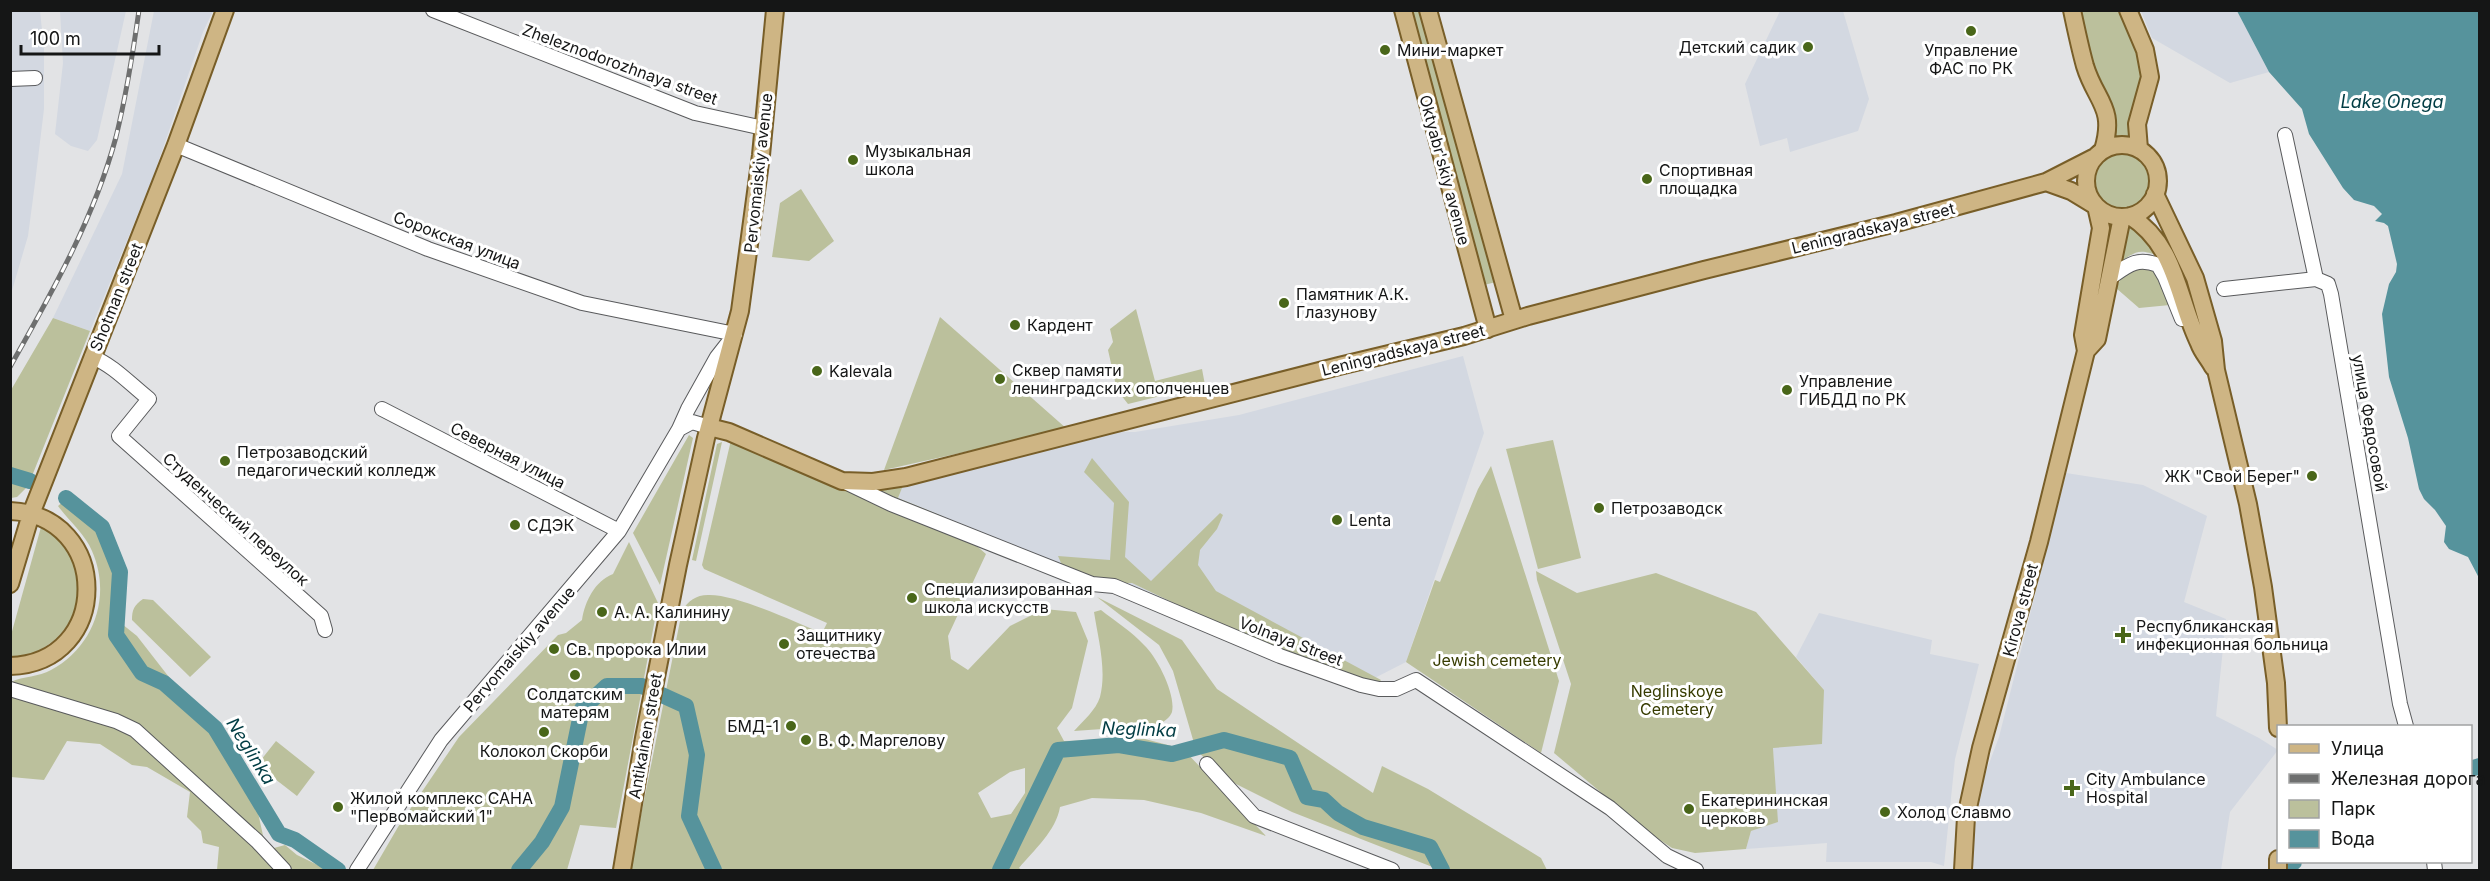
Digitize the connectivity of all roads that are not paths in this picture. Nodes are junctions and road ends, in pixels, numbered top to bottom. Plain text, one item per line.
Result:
1 (225, 10) edge
2 (433, 10) edge
3 (775, 10) edge
4 (1403, 10) edge
5 (1428, 10) edge
6 (2072, 10) edge
7 (2128, 10) edge
8 (35, 78) dead end
9 (10, 79) edge
10 (763, 128) junction
11 (2285, 135) dead end
12 (176, 145) junction
13 (2139, 149) junction
14 (2098, 154) junction
15 (2046, 182) junction
16 (2155, 194) junction
17 (2096, 206) junction
18 (2126, 216) junction
19 (2111, 278) junction
20 (2316, 279) junction
21 (2224, 290) dead end
22 (1514, 320) junction
23 (1488, 329) junction
24 (735, 334) junction
25 (2199, 344) junction
26 (2086, 351) junction
27 (92, 357) junction
28 (2216, 370) junction
29 (382, 409) dead end
30 (709, 427) junction
31 (679, 429) junction
32 (842, 481) junction
33 (10, 511) edge
34 (31, 514) junction
35 (619, 531) junction
36 (10, 584) edge
37 (325, 630) dead end
38 (10, 666) edge
39 (10, 689) edge
40 (2278, 725) edge
41 (2406, 725) edge
42 (1207, 764) dead end
43 (358, 869) edge
44 (284, 870) edge
45 (622, 870) edge
46 (1392, 870) edge
47 (1696, 870) edge
48 (1963, 870) edge

1 - 12 main road, Shotman street
2 - 10 street, Zheleznodorozhnaya street
3 - 10 main road, Pervomaiskiy avenue
4 - 23 main road, Oktyabr'skiy avenue
5 - 22 main road, Oktyabr'skiy avenue
6 - 14 main road
7 - 13 main road
8 - 9 street
10 - 24 main road, Pervomaiskiy avenue
11 - 20 street, улица Федосовой
12 - 24 street, Сорокская улица
12 - 27 main road, Shotman street
13 - 14 main road
13 - 16 main road
14 - 15 main road, Leningradskaya street
14 - 17 main road
15 - 17 main road
15 - 22 main road, Leningradskaya street
16 - 18 main road
16 - 28 main road
17 - 18 main road
17 - 26 main road, Kirova street
18 - 19 main road, Kirova street
18 - 25 main road
19 - 25 street
19 - 26 main road, Kirova street
20 - 21 street
20 - 41 street, улица Федосовой
22 - 23 main road, Leningradskaya street
23 - 32 main road, Leningradskaya street
24 - 30 main road, Pervomaiskiy avenue
24 - 31 street, Pervomaiskiy avenue
25 - 28 main road
26 - 48 main road, Kirova street
27 - 34 main road, Shotman street
27 - 37 street, Студенческий переулок
28 - 40 main road
29 - 35 street, Северная улица
30 - 31 street
30 - 32 main road, Leningradskaya street
30 - 45 main road, Antikainen street
31 - 35 street, Pervomaiskiy avenue
32 - 47 street, Volnaya Street
33 - 34 main road
34 - 36 main road, Shotman street
34 - 38 main road
35 - 43 street, Pervomaiskiy avenue
39 - 44 street
42 - 46 street

